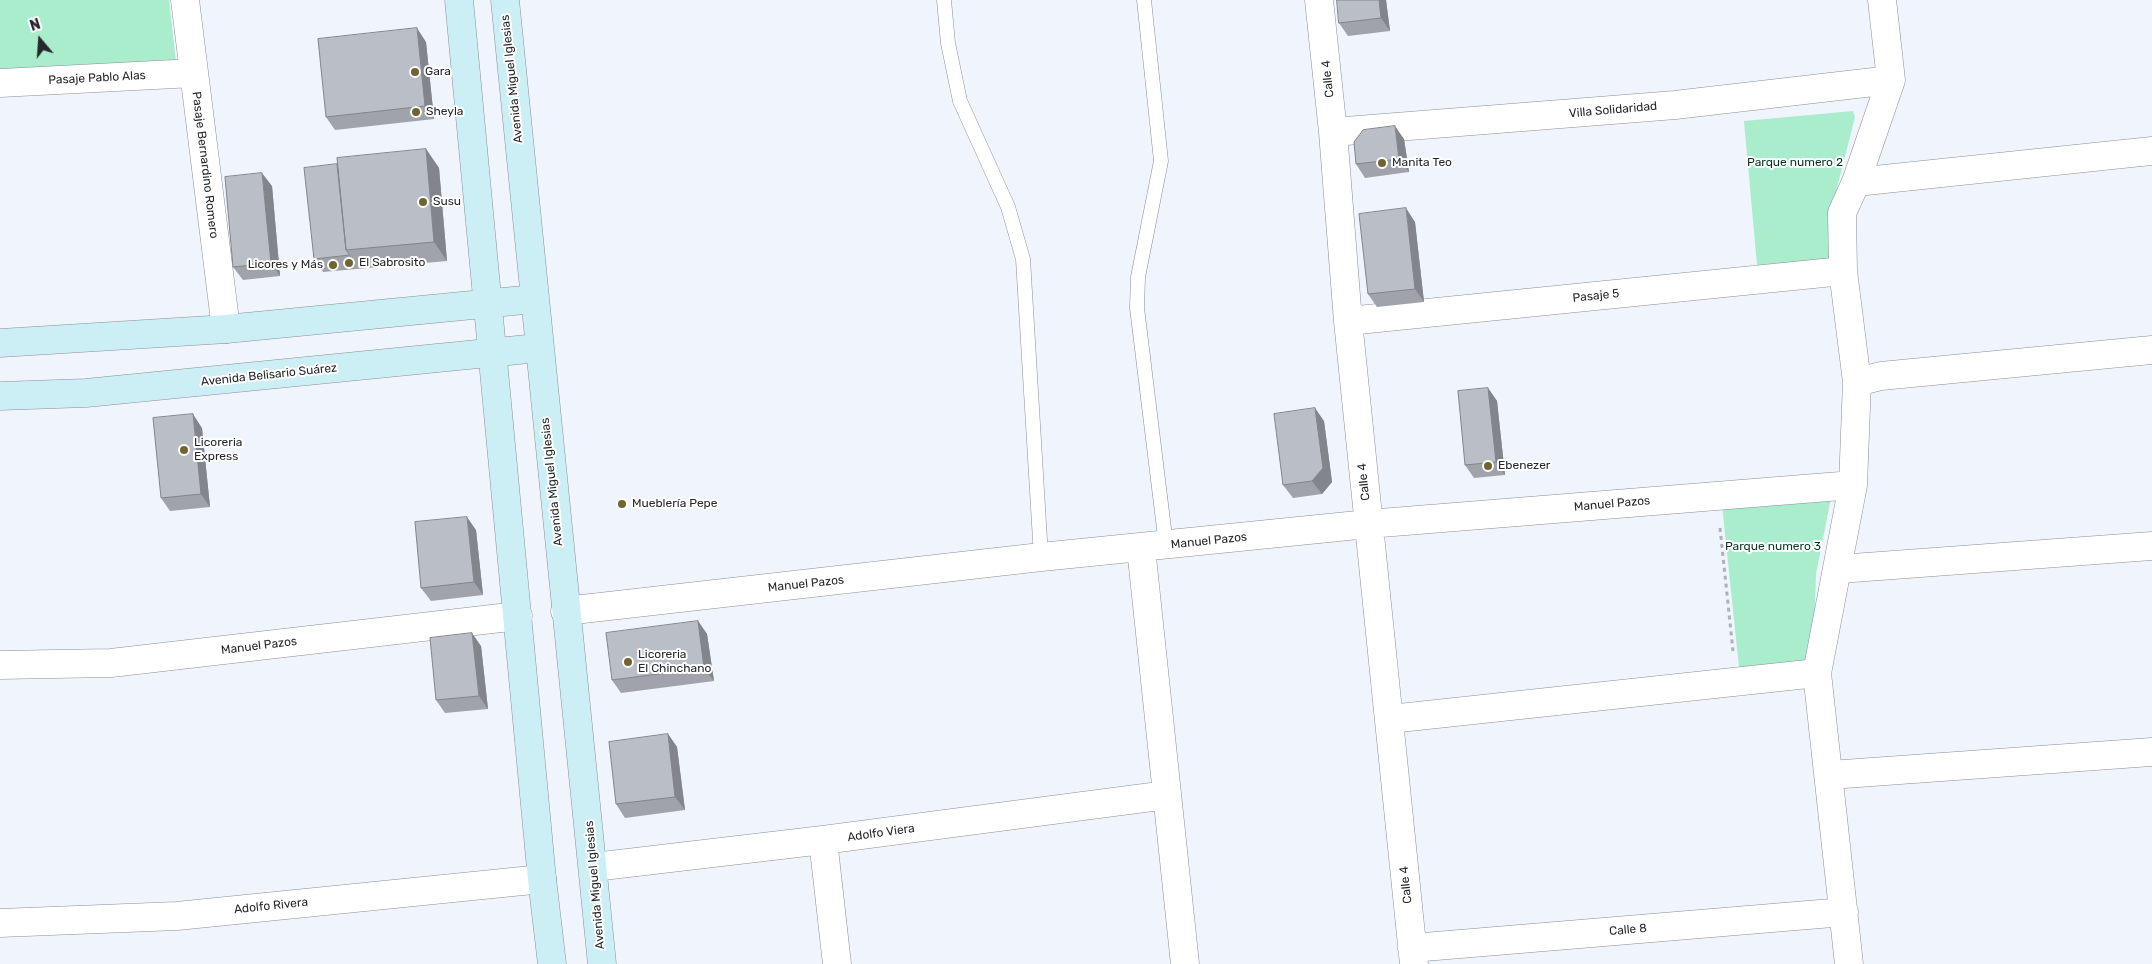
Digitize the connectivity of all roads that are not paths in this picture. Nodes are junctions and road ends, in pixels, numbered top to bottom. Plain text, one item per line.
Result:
1 (185, 0) edge
2 (460, 0) edge
3 (505, 0) edge
4 (944, 0) edge
5 (1144, 0) edge
6 (1319, 0) edge
7 (1882, 0) edge
8 (194, 73) junction
9 (1891, 80) junction
10 (0, 83) edge
11 (1333, 132) junction
12 (2152, 151) edge
13 (1856, 182) junction
14 (1844, 271) junction
15 (534, 299) junction
16 (489, 303) junction
17 (1348, 321) junction
18 (226, 329) junction
19 (0, 343) edge
20 (538, 348) junction
21 (2152, 350) edge
22 (494, 353) junction
23 (1857, 382) junction
24 (0, 396) edge
25 (1854, 485) junction
26 (1368, 524) junction
27 (2152, 546) edge
28 (1154, 547) junction
29 (1041, 557) junction
30 (1839, 569) junction
31 (565, 611) junction
32 (518, 616) junction
33 (0, 665) edge
34 (1817, 673) junction
35 (1390, 719) junction
36 (2152, 752) edge
37 (1830, 776) junction
38 (1167, 795) junction
39 (822, 840) junction
40 (594, 868) junction
41 (542, 879) junction
42 (1844, 912) junction
43 (0, 923) edge
44 (1413, 956) edge
45 (552, 964) edge
46 (602, 964) edge
47 (837, 964) edge
48 (1185, 964) edge
49 (1849, 964) edge

1 - 8 street, Pasaje Bernardino Romero
2 - 16 main road
3 - 15 main road, Avenida Miguel Iglesias
4 - 29 lane
5 - 28 lane
6 - 11 street, Calle 4
7 - 9 street
8 - 10 street, Pasaje Pablo Alas
8 - 18 street, Pasaje Bernardino Romero
9 - 11 street, Villa Solidaridad
9 - 13 street
11 - 17 street, Calle 4
12 - 13 street
13 - 14 street
14 - 17 street, Pasaje 5
14 - 23 street
15 - 16 main road
15 - 20 main road, Avenida Miguel Iglesias
16 - 18 main road
16 - 22 main road
17 - 26 street, Calle 4
18 - 19 main road
20 - 22 main road, Avenida Belisario Suárez
20 - 31 main road, Avenida Miguel Iglesias
21 - 23 street
22 - 24 main road, Avenida Belisario Suárez
22 - 32 main road
23 - 25 street
25 - 26 street, Manuel Pazos
25 - 30 street
26 - 28 street, Manuel Pazos
26 - 35 street, Calle 4
27 - 30 street
28 - 29 street, Manuel Pazos
28 - 38 street
29 - 31 street, Manuel Pazos
30 - 34 street
31 - 40 main road, Avenida Miguel Iglesias
32 - 33 street, Manuel Pazos
32 - 41 main road
34 - 35 street
34 - 37 street
35 - 44 street, Calle 4
36 - 37 street
37 - 42 street
38 - 39 street, Adolfo Viera
38 - 48 street
39 - 40 street, Adolfo Viera
39 - 47 street
40 - 46 main road, Avenida Miguel Iglesias
41 - 43 street, Adolfo Rivera
41 - 45 main road
42 - 44 street, Calle 8
42 - 49 street

